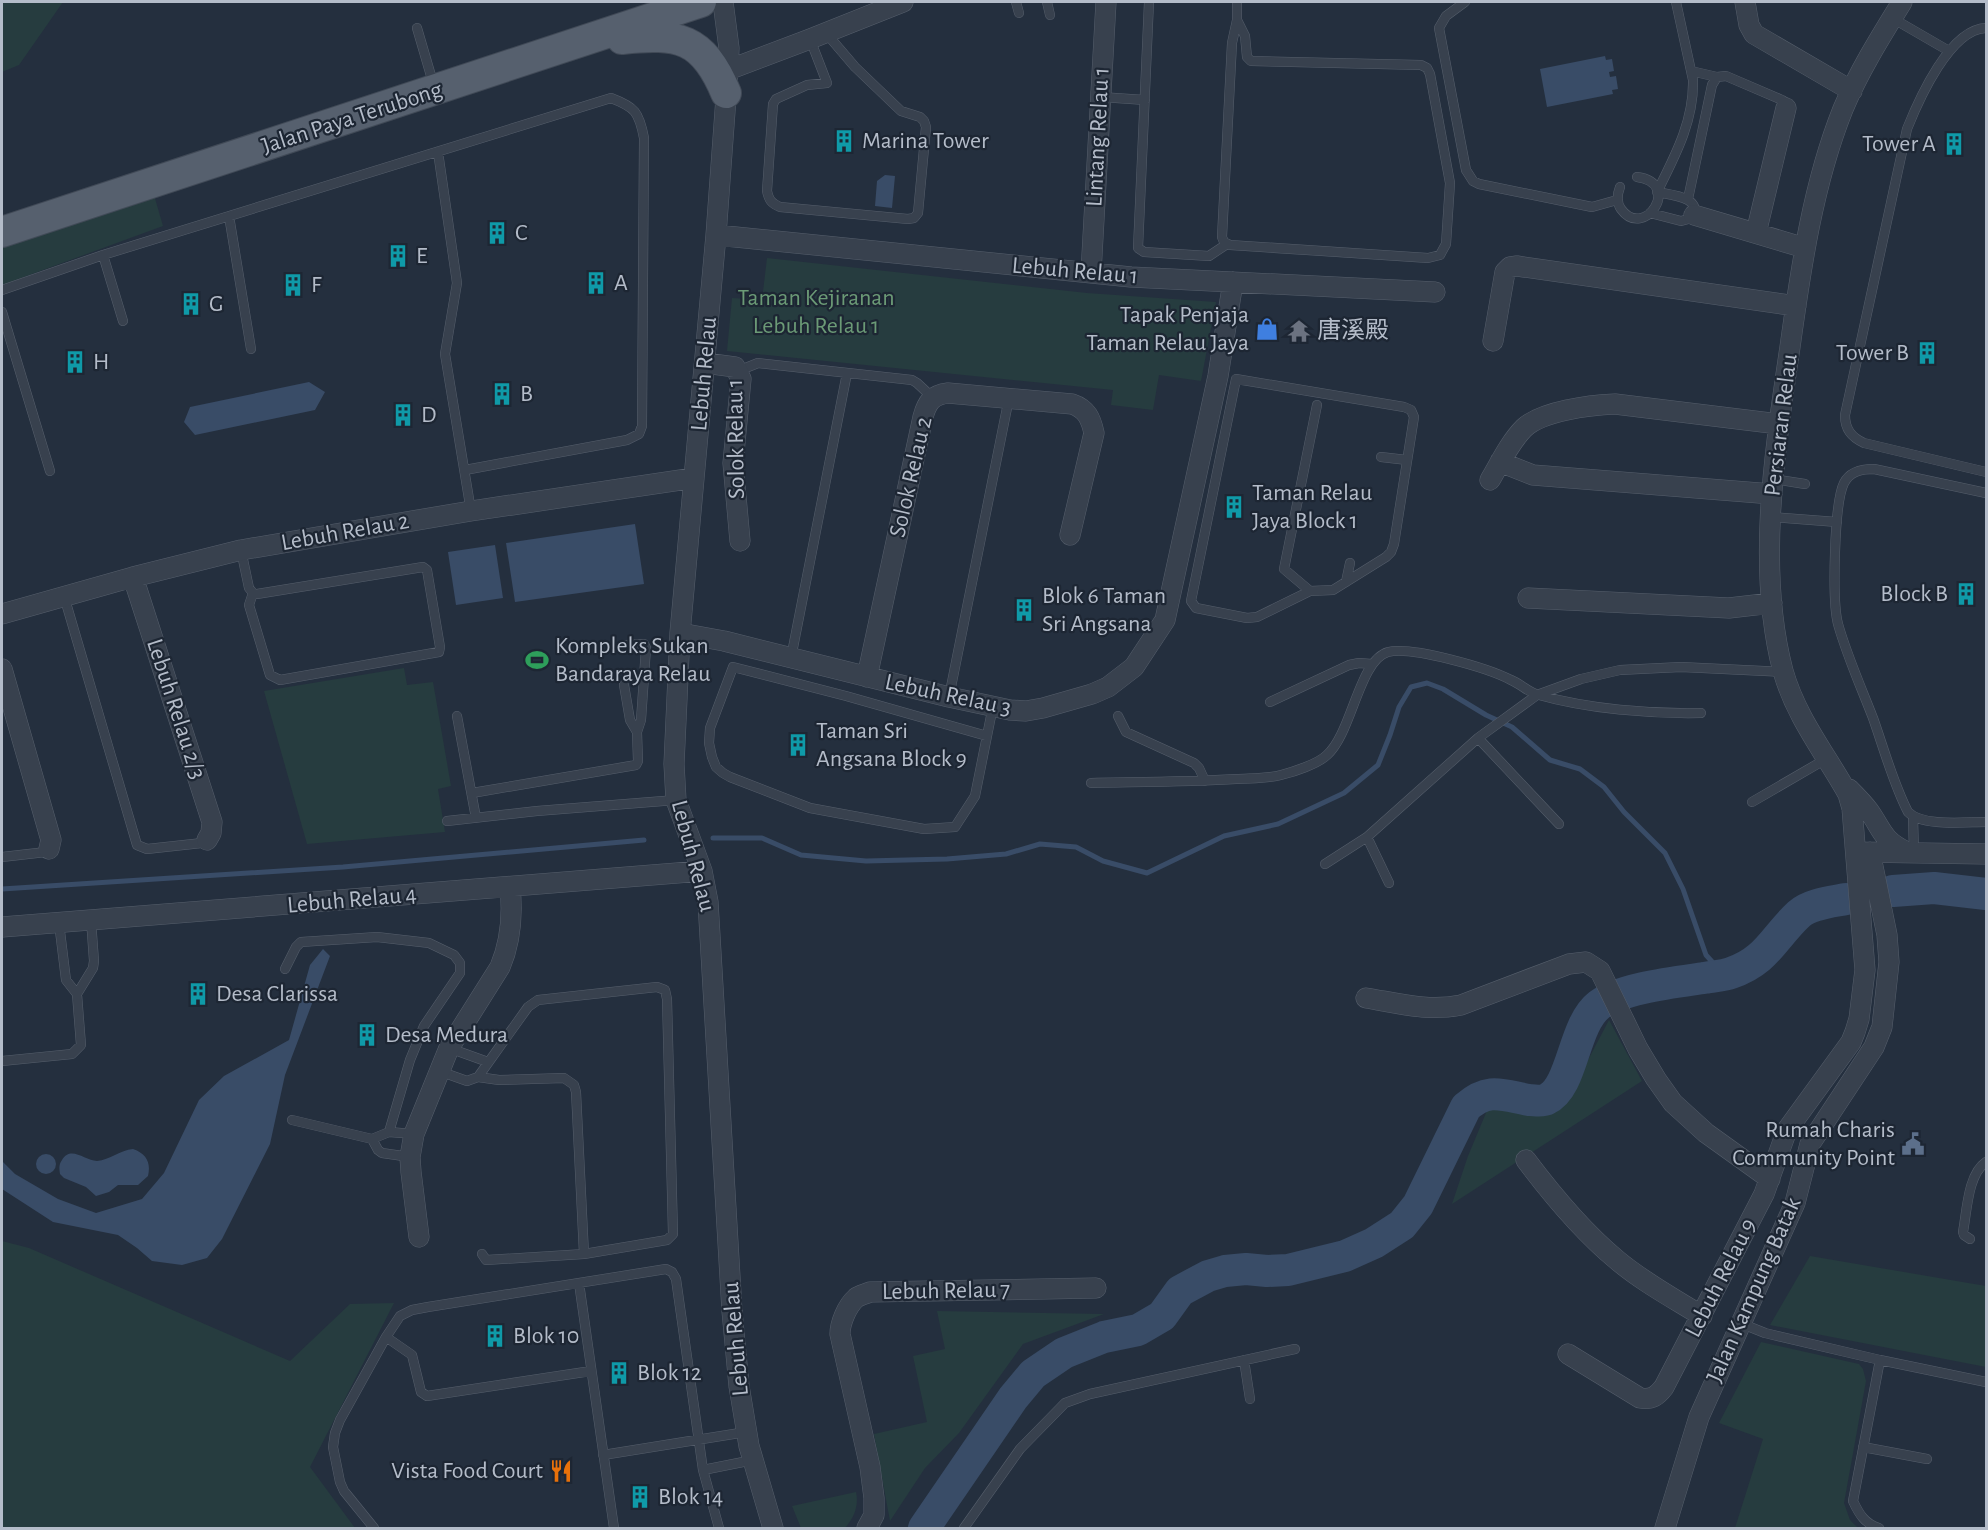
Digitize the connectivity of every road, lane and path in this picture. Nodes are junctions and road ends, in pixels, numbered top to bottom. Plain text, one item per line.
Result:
1 (701, 2) edge
2 (723, 2) edge
3 (903, 2) edge
4 (1016, 2) edge
5 (1047, 2) edge
6 (1106, 2) edge
7 (1149, 2) edge
8 (1237, 2) edge
9 (1465, 2) edge
10 (1676, 2) edge
11 (1745, 2) edge
12 (1897, 10) edge
13 (1019, 13) dead end
14 (1050, 15) dead end
15 (1238, 20) junction
16 (417, 28) dead end
17 (1986, 28) edge
18 (818, 36) junction
19 (577, 43) junction
20 (1949, 51) junction
21 (1691, 71) junction
22 (1716, 78) junction
23 (727, 81) junction
24 (435, 90) junction
25 (1852, 91) junction
26 (1101, 97) junction
27 (1145, 100) junction
28 (1786, 108) joint
29 (438, 152) junction
30 (1637, 177) dead end
31 (1620, 187) dead end
32 (1658, 192) junction
33 (1617, 200) junction
34 (1691, 207) junction
35 (1650, 213) junction
36 (229, 216) junction
37 (2, 232) edge
38 (1756, 233) junction
39 (716, 235) junction
40 (1227, 244) junction
41 (1805, 248) junction
42 (103, 255) junction
43 (1091, 273) junction
44 (1233, 282) junction
45 (2, 291) edge
46 (1435, 292) dead end
47 (1796, 306) junction
48 (2, 312) edge
49 (123, 321) dead end
50 (1493, 341) dead end
51 (251, 349) dead end
52 (705, 363) junction
53 (738, 371) junction
54 (847, 373) junction
55 (1227, 378) junction
56 (1303, 390) junction
57 (932, 398) junction
58 (1008, 398) junction
59 (1779, 424) junction
60 (1381, 457) dead end
61 (1407, 460) junction
62 (1500, 462) junction
63 (465, 470) junction
64 (50, 471) dead end
65 (1986, 472) edge
66 (694, 478) junction
67 (1490, 480) dead end
68 (1805, 484) dead end
69 (1772, 487) junction
70 (1986, 493) edge
71 (471, 511) junction
72 (1771, 517) junction
73 (1837, 522) junction
74 (1070, 535) dead end
75 (740, 541) dead end
76 (241, 550) junction
77 (1350, 564) dead end
78 (133, 577) junction
79 (1346, 582) junction
80 (1310, 591) junction
81 (253, 592) junction
82 (64, 596) junction
83 (1528, 598) dead end
84 (1772, 603) junction
85 (2, 614) edge
86 (680, 633) junction
87 (626, 645) dead end
88 (791, 658) junction
89 (1372, 664) junction
90 (2, 669) edge
91 (1784, 672) junction
92 (860, 675) junction
93 (624, 685) dead end
94 (1537, 695) junction
95 (846, 696) junction
96 (950, 697) junction
97 (862, 700) junction
98 (1270, 702) dead end
99 (993, 706) junction
100 (1701, 713) dead end
101 (457, 716) dead end
102 (1118, 716) dead end
103 (637, 732) junction
104 (987, 735) junction
105 (1478, 738) junction
106 (1826, 759) junction
107 (1205, 781) junction
108 (1841, 781) junction
109 (1091, 783) dead end
110 (472, 793) junction
111 (676, 800) junction
112 (1752, 802) dead end
113 (1913, 817) junction
114 (476, 818) junction
115 (447, 821) dead end
116 (1986, 822) edge
117 (1559, 824) dead end
118 (1367, 837) junction
119 (207, 840) joint
120 (49, 849) joint
121 (1863, 852) junction
122 (1912, 852) junction
123 (1986, 854) edge
124 (2, 857) edge
125 (1325, 864) dead end
126 (702, 871) junction
127 (1389, 883) dead end
128 (510, 887) junction
129 (91, 920) junction
130 (59, 923) junction
131 (2, 927) edge
132 (285, 969) dead end
133 (77, 994) junction
134 (1366, 998) dead end
135 (449, 1048) junction
136 (2, 1061) edge
137 (488, 1062) junction
138 (439, 1071) junction
139 (478, 1077) junction
140 (292, 1120) dead end
141 (389, 1132) junction
142 (414, 1134) junction
143 (372, 1139) junction
144 (410, 1157) junction
145 (1526, 1160) dead end
146 (1986, 1162) edge
147 (1770, 1179) junction
148 (419, 1237) dead end
149 (1970, 1239) dead end
150 (482, 1254) dead end
151 (584, 1254) junction
152 (579, 1283) junction
153 (1096, 1288) dead end
154 (1702, 1316) junction
155 (1740, 1323) junction
156 (386, 1337) junction
157 (1295, 1349) dead end
158 (1568, 1354) dead end
159 (1244, 1360) junction
160 (1880, 1360) junction
161 (591, 1371) junction
162 (1986, 1382) edge
163 (1250, 1399) dead end
164 (746, 1432) junction
165 (698, 1440) junction
166 (1863, 1447) junction
167 (603, 1455) junction
168 (1927, 1459) dead end
169 (753, 1460) junction
170 (703, 1470) junction
171 (374, 1528) edge
172 (614, 1528) edge
173 (719, 1528) edge
174 (773, 1528) edge
175 (867, 1528) edge
176 (964, 1528) edge
177 (1665, 1528) edge
178 (1879, 1528) edge

1 - 19 main road, Jalan Paya Terubong
2 - 23 street, Lebuh Relau
3 - 18 street
4 - 13 lane
5 - 14 lane
6 - 26 street, Lintang Relau 1
7 - 27 lane
8 - 15 lane
9 - 33 lane
10 - 21 lane
11 - 25 street
12 - 20 lane
12 - 25 street, Persiaran Relau
15 - 40 lane
15 - 40 lane
16 - 24 lane
17 - 20 lane
18 - 18 lane
18 - 23 street
19 - 23 main road
19 - 24 main road, Jalan Paya Terubong
20 - 65 lane
21 - 22 lane
21 - 32 lane
22 - 28 lane
22 - 34 lane
23 - 39 street, Lebuh Relau
24 - 37 main road, Jalan Paya Terubong
25 - 41 street, Persiaran Relau
26 - 27 lane
26 - 43 street, Lintang Relau 1
27 - 40 lane
28 - 38 street
29 - 36 lane
29 - 63 lane
29 - 63 lane
30 - 32 lane
31 - 33 lane
32 - 34 lane
32 - 35 lane
33 - 35 lane
34 - 35 lane
34 - 38 street
36 - 42 lane
36 - 51 lane
38 - 41 street
39 - 43 street, Lebuh Relau 1
39 - 52 street, Lebuh Relau
41 - 47 street, Persiaran Relau
42 - 45 lane
42 - 49 lane
43 - 44 street, Lebuh Relau 1
44 - 46 street, Lebuh Relau 1
44 - 55 street, Lebuh Relau 3
47 - 50 street
47 - 59 street, Persiaran Relau
48 - 64 lane
52 - 53 street, Solok Relau 1
52 - 66 street, Lebuh Relau
53 - 54 lane
53 - 75 street, Solok Relau 1
54 - 57 lane
54 - 88 lane
55 - 56 lane
55 - 80 lane
55 - 99 street, Lebuh Relau 3
56 - 61 lane
56 - 80 lane
57 - 58 street, Solok Relau 2
57 - 92 street, Solok Relau 2
58 - 74 street, Solok Relau 2
58 - 96 lane
59 - 62 street
59 - 69 street, Persiaran Relau
60 - 61 lane
61 - 79 lane
62 - 67 street
62 - 69 street
63 - 71 lane
66 - 71 street, Lebuh Relau 2
66 - 86 street, Lebuh Relau
68 - 69 lane
69 - 72 street, Persiaran Relau
70 - 73 lane
71 - 76 street, Lebuh Relau 2
72 - 73 lane
72 - 84 street, Persiaran Relau
73 - 113 lane
76 - 78 street, Lebuh Relau 2
76 - 81 lane
77 - 79 lane
78 - 82 street, Lebuh Relau 2
78 - 119 street, Lebuh Relau 2/3
79 - 80 lane
81 - 81 lane
82 - 85 street, Lebuh Relau 2
82 - 119 lane
83 - 84 street
84 - 91 street, Persiaran Relau
86 - 88 street, Lebuh Relau 3
86 - 111 street, Lebuh Relau
87 - 103 lane
88 - 92 street, Lebuh Relau 3
89 - 94 lane
89 - 98 lane
89 - 107 lane
90 - 120 street
91 - 94 lane
91 - 106 street, Persiaran Relau
92 - 95 lane
92 - 96 street, Lebuh Relau 3
92 - 97 lane
93 - 103 lane
94 - 100 lane
94 - 105 lane
95 - 97 lane
95 - 104 lane
96 - 99 street, Lebuh Relau 3
97 - 104 lane
99 - 104 lane
101 - 110 lane
102 - 107 lane
103 - 110 lane
105 - 117 lane
105 - 118 lane
106 - 108 street, Persiaran Relau
106 - 112 lane
107 - 109 lane
108 - 121 street, Persiaran Relau
108 - 122 street
110 - 114 lane
111 - 114 lane
111 - 126 street, Lebuh Relau
113 - 116 lane
113 - 122 lane
114 - 115 lane
118 - 125 lane
118 - 127 lane
120 - 124 lane
121 - 122 street
121 - 147 street, Lebuh Relau 9
121 - 155 street, Jalan Kampung Batak
122 - 123 street
126 - 128 street, Lebuh Relau 4
126 - 164 street, Lebuh Relau
128 - 129 street, Lebuh Relau 4
128 - 135 street
129 - 130 street, Lebuh Relau 4
129 - 133 lane
130 - 131 street, Lebuh Relau 4
130 - 133 lane
132 - 141 lane
133 - 136 lane
134 - 147 street
135 - 137 lane
135 - 138 street
137 - 139 lane
137 - 151 lane
138 - 139 lane
138 - 142 street
139 - 151 lane
140 - 143 lane
141 - 142 lane
141 - 143 lane
142 - 144 street
143 - 144 lane
144 - 148 street
145 - 154 street
146 - 149 lane
147 - 154 street, Lebuh Relau 9
150 - 151 lane
152 - 156 lane
152 - 161 lane
152 - 165 lane
153 - 175 street, Lebuh Relau 7
154 - 158 street, Lebuh Relau 9
155 - 160 lane
155 - 177 street, Jalan Kampung Batak
156 - 161 lane
156 - 171 lane
157 - 159 lane
159 - 163 lane
159 - 176 lane
160 - 162 lane
160 - 166 lane
161 - 167 lane
164 - 165 lane
164 - 169 street, Lebuh Relau
165 - 167 lane
165 - 170 lane
166 - 168 lane
166 - 178 lane
167 - 172 lane
169 - 170 lane
169 - 174 street, Lebuh Relau
170 - 173 lane

